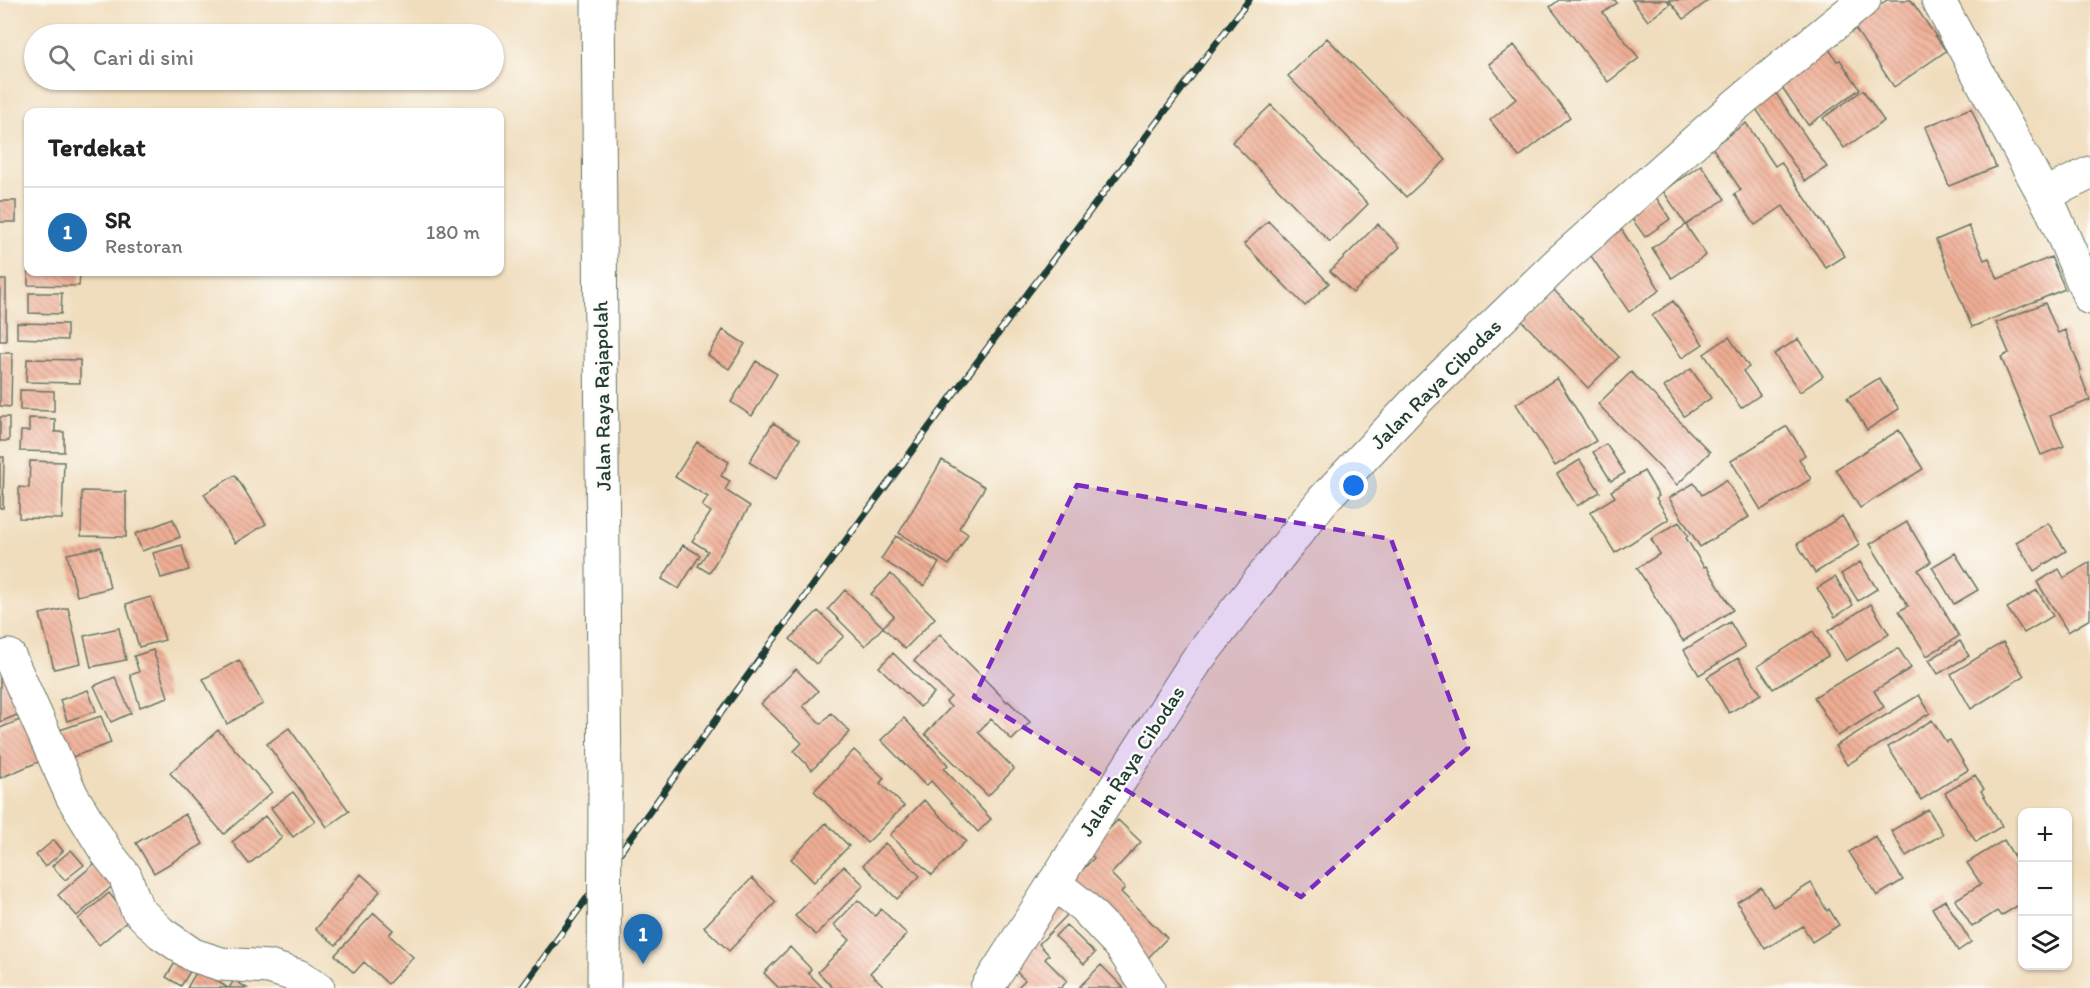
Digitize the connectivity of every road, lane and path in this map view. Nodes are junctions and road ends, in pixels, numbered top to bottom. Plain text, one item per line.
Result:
1 (598, 0) edge
2 (1864, 0) edge
3 (1938, 0) edge
4 (2090, 173) edge
5 (2044, 195) junction
6 (2090, 298) edge
7 (9, 656) dead end
8 (1054, 884) junction
9 (318, 988) edge
10 (604, 988) edge
11 (987, 988) edge
12 (1148, 988) edge

1 - 10 main road, Jalan Raya Rajapolah, bridge
2 - 8 main road, Jalan Raya Cibodas
3 - 5 main road
4 - 5 main road
5 - 6 main road
7 - 9 main road
8 - 11 main road, Jalan Raya Cibodas
8 - 12 main road

